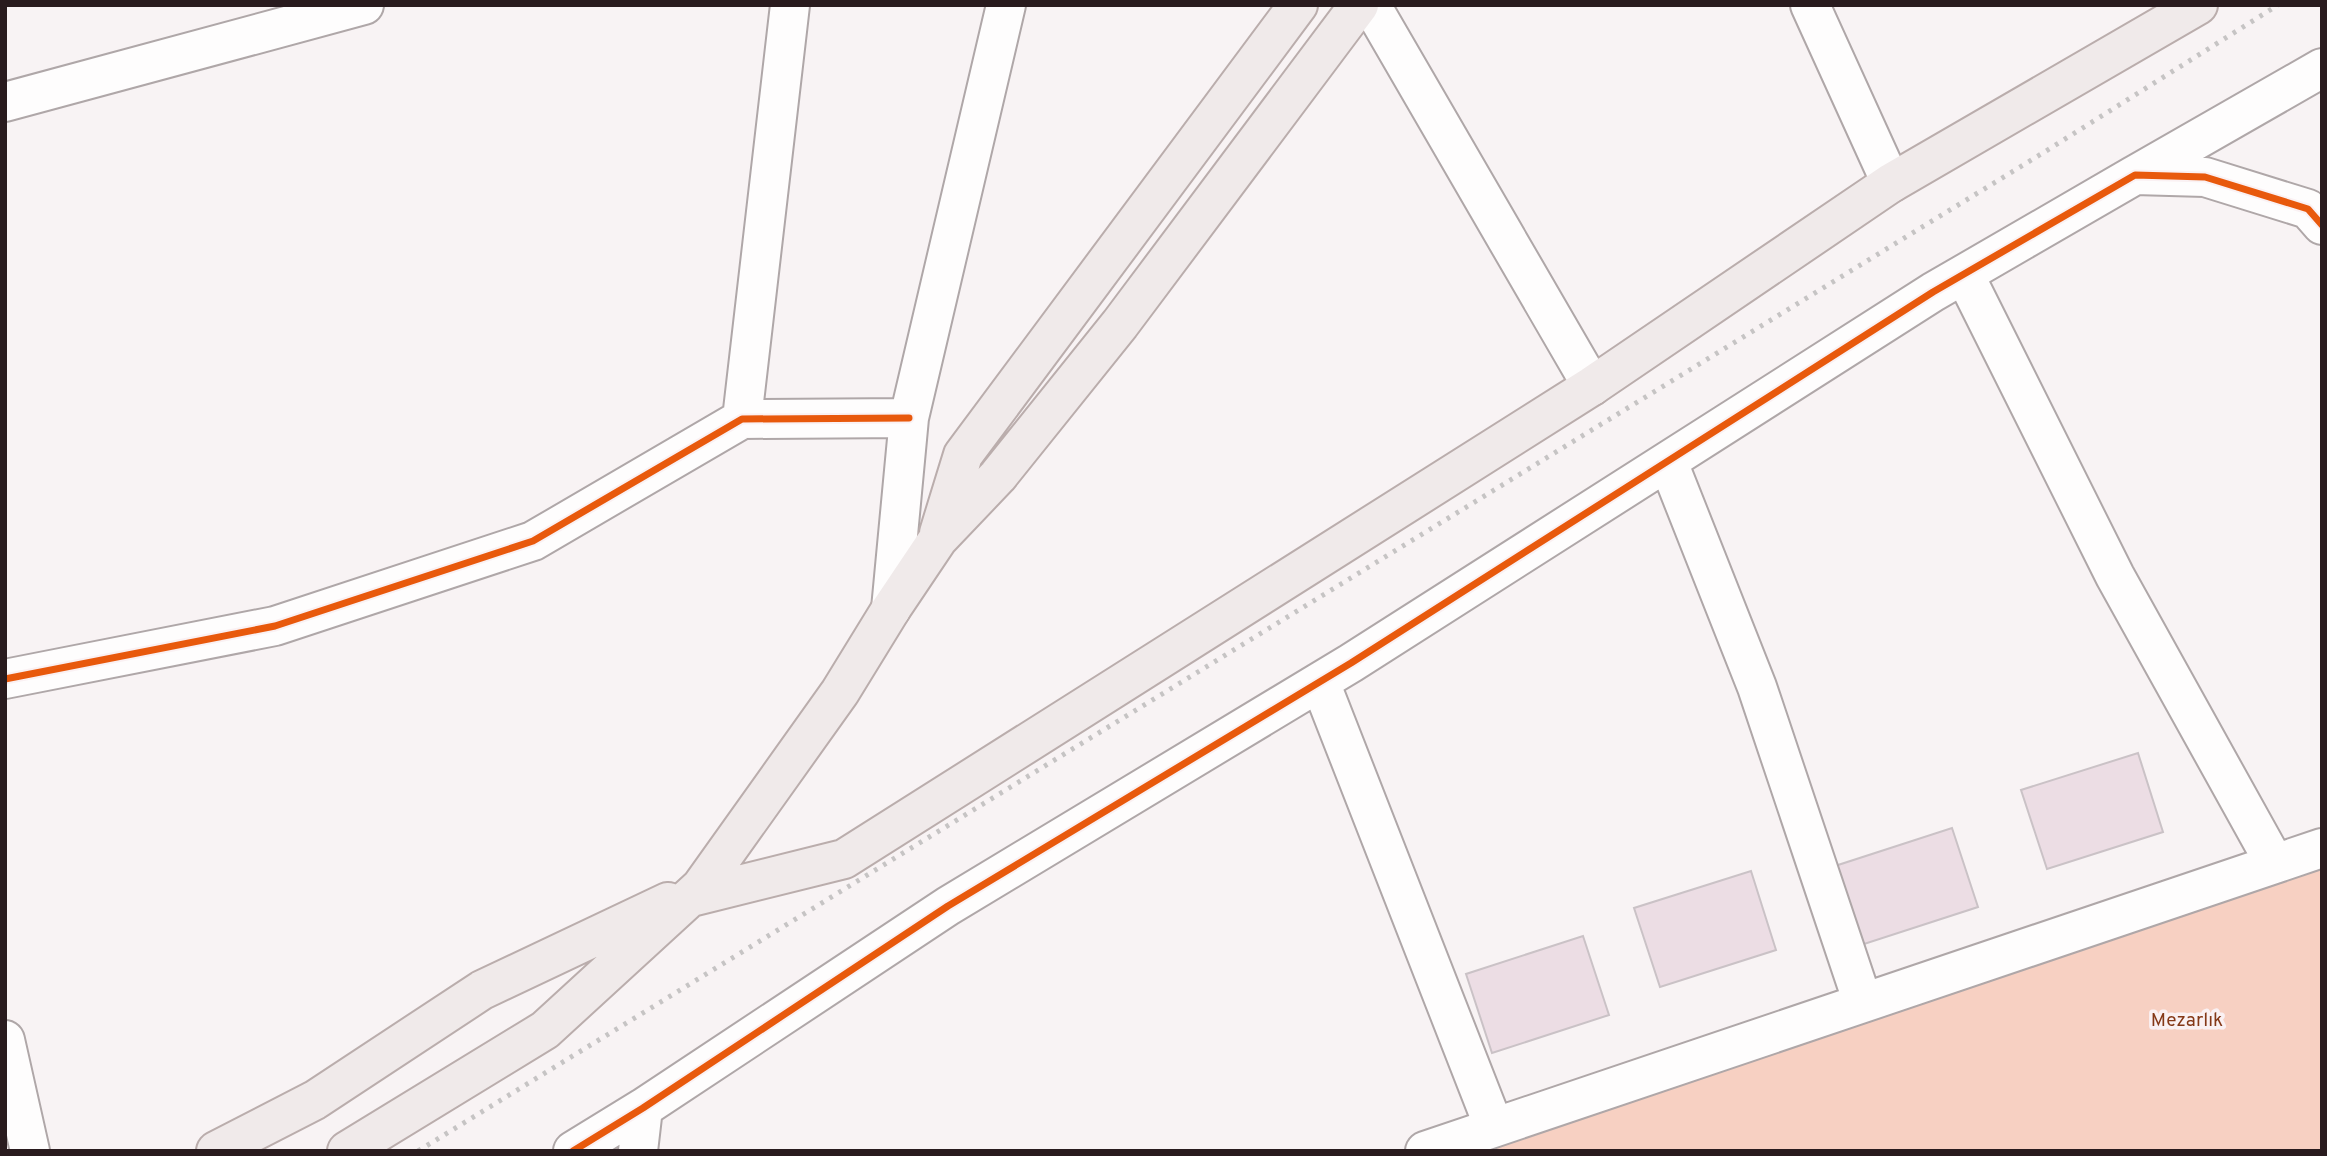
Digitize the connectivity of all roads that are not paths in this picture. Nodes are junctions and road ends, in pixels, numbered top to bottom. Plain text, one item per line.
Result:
1 (365, 5) edge
2 (790, 5) edge
3 (1006, 5) edge
4 (1298, 5) edge
5 (1359, 5) edge
6 (1371, 5) edge
7 (1810, 5) edge
8 (2198, 5) edge
9 (2154, 17) edge
10 (2322, 68) edge
11 (5, 102) edge
12 (2135, 176) junction
13 (1891, 183) junction
14 (2322, 225) edge
15 (1964, 274) junction
16 (1591, 386) junction
17 (909, 418) junction
18 (742, 419) junction
19 (1668, 462) junction
20 (938, 539) junction
21 (891, 609) junction
22 (5, 679) edge
23 (1320, 682) junction
24 (2322, 848) edge
25 (2275, 864) junction
26 (696, 892) junction
27 (1863, 1003) junction
28 (5, 1040) edge
29 (643, 1108) junction
30 (1494, 1127) junction
31 (30, 1151) edge
32 (216, 1151) edge
33 (347, 1151) edge
34 (573, 1151) edge
35 (638, 1151) edge
36 (1424, 1151) edge

1 - 11 street
2 - 18 street
3 - 17 street
4 - 20 main road
5 - 20 main road
6 - 16 street
7 - 13 street
8 - 9 main road
9 - 13 main road
10 - 12 street
12 - 14 street
12 - 15 street
13 - 16 main road
15 - 19 street
15 - 25 street
16 - 26 main road
17 - 18 street
17 - 21 street
18 - 22 street
19 - 23 street
19 - 27 street
20 - 21 main road
21 - 26 main road
23 - 29 street
23 - 30 street
24 - 25 street
25 - 27 street
26 - 32 main road
26 - 33 main road
27 - 30 street
28 - 31 street
29 - 34 street
29 - 35 street
30 - 36 street

